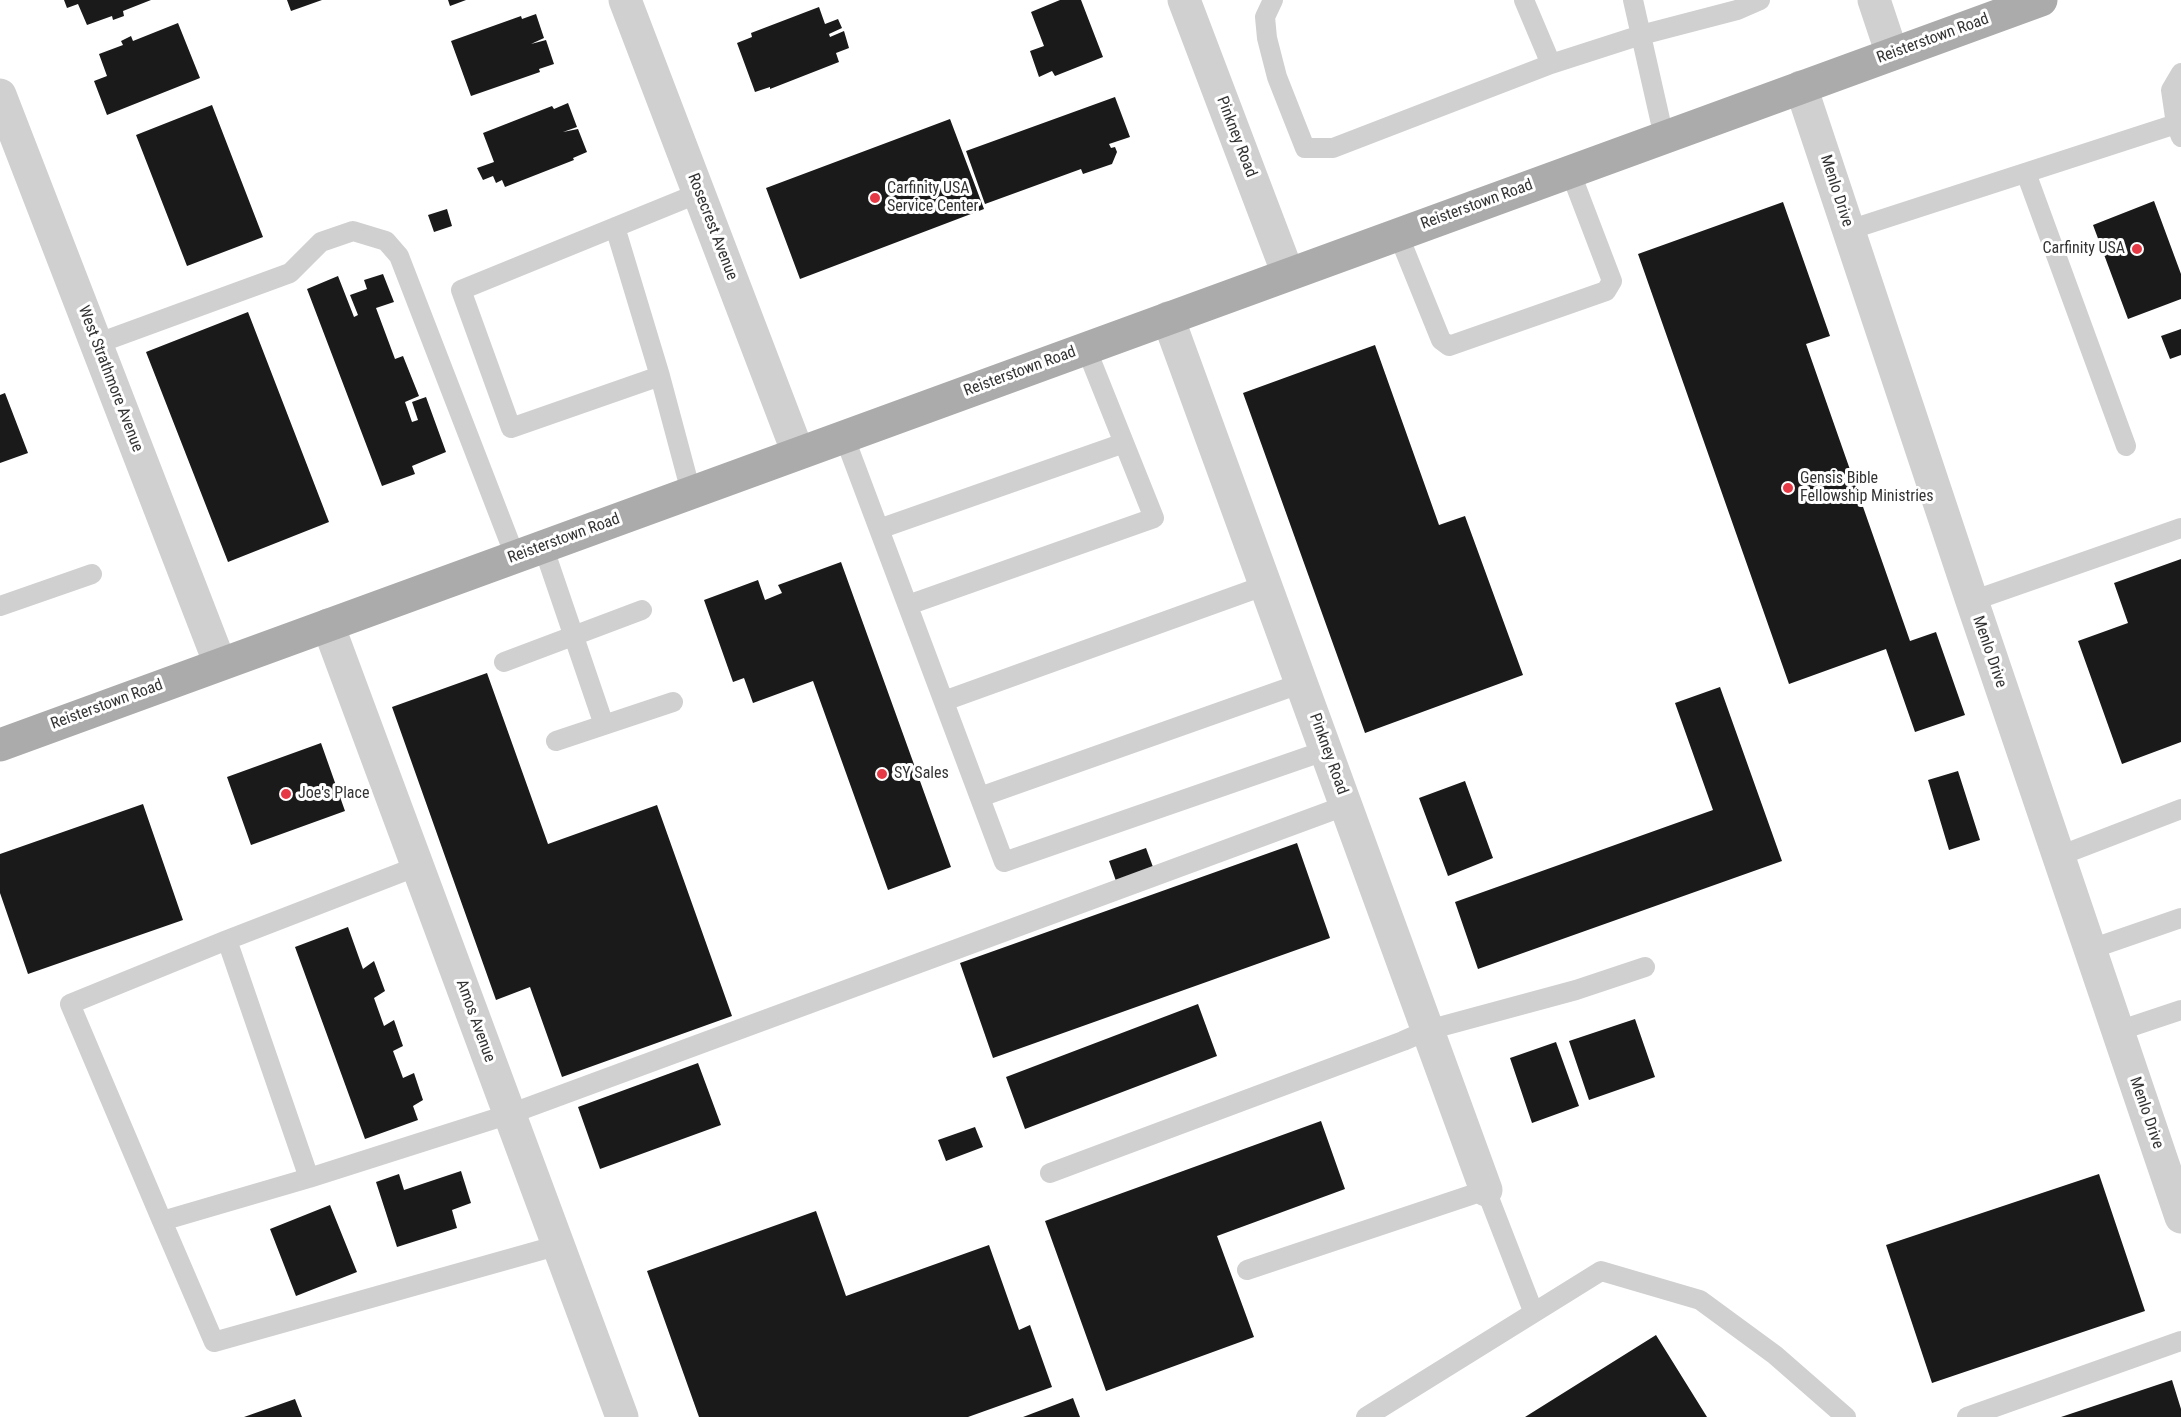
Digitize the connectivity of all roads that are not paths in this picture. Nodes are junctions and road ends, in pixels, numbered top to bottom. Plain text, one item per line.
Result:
1 (625, 0) edge
2 (1184, 0) edge
3 (1274, 0) edge
4 (1524, 0) edge
5 (1633, 0) edge
6 (1760, 0) edge
7 (1874, 0) edge
8 (2041, 0) edge
9 (1641, 35) junction
10 (1892, 54) junction
11 (1551, 64) junction
12 (2181, 73) edge
13 (1802, 87) junction
14 (0, 94) edge
15 (2178, 130) edge
16 (1664, 137) junction
17 (1570, 171) junction
18 (2026, 173) junction
19 (699, 193) junction
20 (615, 227) junction
21 (1849, 230) junction
22 (1398, 234) junction
23 (1288, 274) junction
24 (1168, 318) junction
25 (96, 344) junction
26 (1086, 348) junction
27 (660, 375) junction
28 (844, 436) junction
29 (1124, 443) junction
30 (2126, 446) dead end
31 (798, 453) junction
32 (692, 492) junction
33 (2181, 528) edge
34 (879, 529) junction
35 (529, 551) junction
36 (92, 574) dead end
37 (1266, 585) junction
38 (1972, 601) junction
39 (908, 605) junction
40 (0, 606) edge
41 (642, 610) dead end
42 (328, 625) junction
43 (573, 636) junction
44 (504, 662) dead end
45 (220, 664) junction
46 (1302, 683) junction
47 (944, 701) junction
48 (673, 702) dead end
49 (604, 725) junction
50 (556, 741) dead end
51 (0, 745) edge
52 (1327, 750) junction
53 (980, 797) junction
54 (1347, 805) junction
55 (2181, 809) edge
56 (2060, 856) junction
57 (418, 866) junction
58 (2181, 918) edge
59 (227, 940) junction
60 (2091, 949) junction
61 (1645, 967) dead end
62 (2181, 1010) edge
63 (1428, 1030) junction
64 (2118, 1031) junction
65 (510, 1114) junction
66 (1050, 1173) dead end
67 (309, 1178) junction
68 (1486, 1190) junction
69 (2181, 1217) edge
70 (162, 1221) junction
71 (558, 1245) junction
72 (1248, 1270) dead end
73 (1533, 1311) junction
74 (2181, 1341) edge
75 (622, 1417) edge
76 (1366, 1417) edge
77 (1846, 1417) edge
78 (1967, 1417) edge

1 - 19 street, Rosecrest Avenue
2 - 23 street, Pinkney Road
3 - 11 lane
4 - 11 lane
5 - 9 lane
6 - 9 lane
7 - 10 street
8 - 10 main road, Reisterstown Road
9 - 11 lane
9 - 16 lane
10 - 13 main road, Reisterstown Road
12 - 15 lane
13 - 16 main road, Reisterstown Road
13 - 21 street, Menlo Drive
14 - 25 street, West Strathmore Avenue
15 - 18 lane
16 - 17 main road, Reisterstown Road
17 - 22 main road, Reisterstown Road
17 - 22 lane
18 - 21 lane
18 - 30 lane
19 - 20 lane
19 - 31 street, Rosecrest Avenue
20 - 27 lane
20 - 27 lane
21 - 38 street, Menlo Drive
22 - 23 main road, Reisterstown Road
23 - 24 main road, Reisterstown Road
24 - 26 main road, Reisterstown Road
24 - 37 street, Pinkney Road
25 - 35 lane
25 - 45 street, West Strathmore Avenue
26 - 28 main road, Reisterstown Road
26 - 29 lane
27 - 32 lane
28 - 31 main road, Reisterstown Road
28 - 34 lane
29 - 34 lane
29 - 39 lane
31 - 32 main road, Reisterstown Road
32 - 35 main road, Reisterstown Road
33 - 38 lane
34 - 39 lane
35 - 42 main road, Reisterstown Road
35 - 43 lane
36 - 40 lane
37 - 46 street, Pinkney Road
37 - 47 lane
38 - 56 street, Menlo Drive
39 - 47 lane
41 - 43 lane
42 - 45 main road, Reisterstown Road
42 - 57 street, Amos Avenue
43 - 44 lane
43 - 49 lane
45 - 51 main road, Reisterstown Road
46 - 52 street, Pinkney Road
46 - 53 lane
47 - 53 lane
48 - 49 lane
49 - 50 lane
52 - 53 lane
52 - 54 street, Pinkney Road
54 - 63 street, Pinkney Road
54 - 65 lane
55 - 56 lane
56 - 60 street, Menlo Drive
57 - 59 lane
57 - 65 street, Amos Avenue
58 - 60 lane
59 - 67 lane
59 - 70 lane
60 - 64 street, Menlo Drive
61 - 63 lane
62 - 64 lane
63 - 66 lane
63 - 68 street, Pinkney Road
64 - 69 street, Menlo Drive
65 - 67 lane
65 - 71 street, Amos Avenue
67 - 70 lane
68 - 72 lane
68 - 73 lane
70 - 71 lane
71 - 75 street, Amos Avenue
73 - 76 lane
73 - 77 lane
74 - 78 lane

